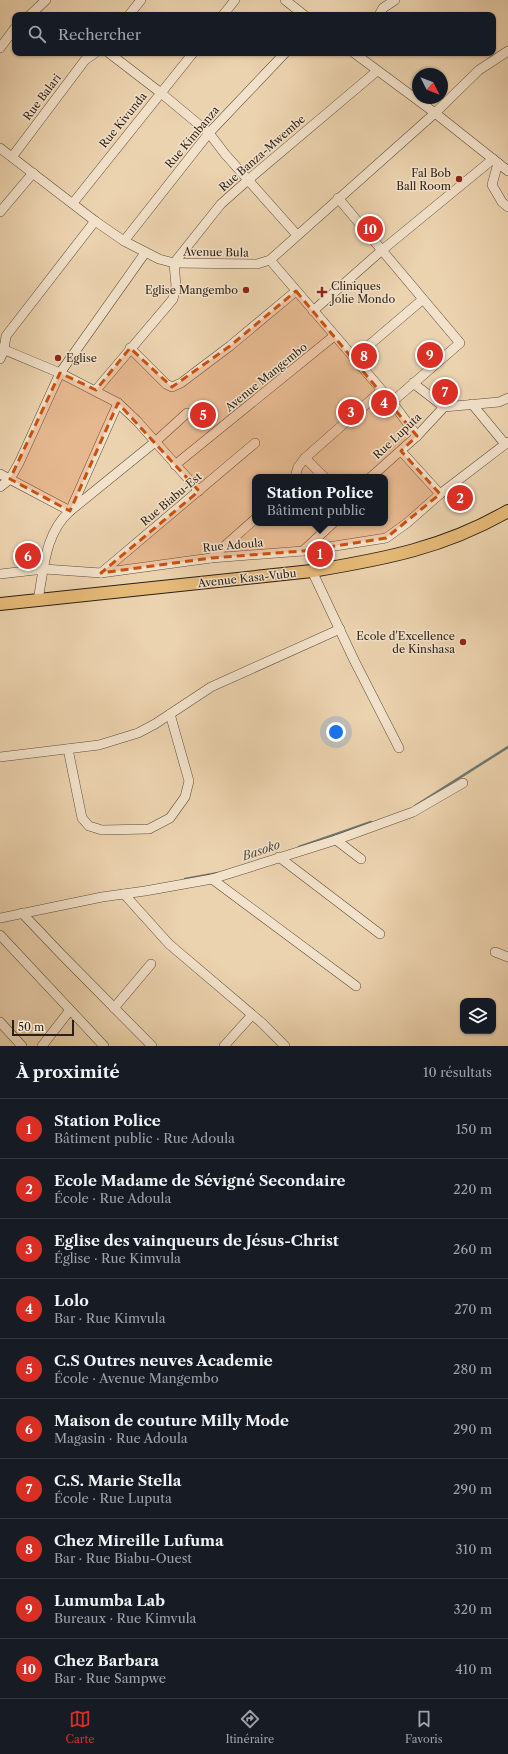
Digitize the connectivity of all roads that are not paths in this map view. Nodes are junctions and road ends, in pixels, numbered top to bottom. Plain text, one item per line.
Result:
1 (46, 0) edge
2 (141, 0) edge
3 (235, 0) edge
4 (285, 0) edge
5 (395, 0) edge
6 (33, 12) edge
7 (131, 12) edge
8 (225, 12) edge
9 (300, 12) edge
10 (381, 12) edge
11 (12, 32) edge
12 (0, 48) edge
13 (508, 51) edge
14 (91, 56) edge
15 (113, 56) edge
16 (191, 56) edge
17 (282, 56) edge
18 (359, 56) edge
19 (377, 71) junction
20 (161, 93) junction
21 (435, 113) junction
22 (209, 132) junction
23 (0, 148) edge
24 (12, 157) junction
25 (496, 161) junction
26 (508, 171) edge
27 (33, 173) junction
28 (248, 180) junction
29 (338, 198) junction
30 (73, 203) junction
31 (508, 208) edge
32 (0, 212) edge
33 (95, 220) junction
34 (297, 234) junction
35 (124, 241) junction
36 (382, 251) junction
37 (145, 253) junction
38 (270, 260) junction
39 (174, 263) junction
40 (296, 291) junction
41 (422, 300) junction
42 (313, 311) junction
43 (334, 336) junction
44 (130, 348) junction
45 (1, 352) edge
46 (354, 358) junction
47 (60, 373) junction
48 (413, 383) junction
49 (96, 390) junction
50 (381, 391) junction
51 (508, 398) edge
52 (392, 402) junction
53 (118, 403) junction
54 (472, 404) junction
55 (444, 407) junction
56 (187, 413) dead end
57 (417, 436) junction
58 (155, 442) junction
59 (255, 443) dead end
60 (506, 443) edge
61 (401, 451) junction
62 (305, 458) junction
63 (175, 465) junction
64 (0, 474) edge
65 (296, 474) edge
66 (321, 474) edge
67 (374, 474) edge
68 (10, 479) junction
69 (0, 487) edge
70 (199, 491) junction
71 (440, 494) junction
72 (70, 511) junction
73 (508, 512) edge
74 (252, 522) edge
75 (330, 526) edge
76 (303, 551) junction
77 (211, 558) junction
78 (44, 569) junction
79 (312, 571) junction
80 (101, 573) junction
81 (0, 574) edge
82 (38, 600) junction
83 (0, 604) edge
84 (340, 630) junction
85 (170, 714) junction
86 (399, 748) dead end
87 (68, 749) junction
88 (0, 757) edge
89 (463, 783) dead end
90 (336, 840) junction
91 (279, 857) junction
92 (361, 859) dead end
93 (212, 879) junction
94 (124, 894) junction
95 (22, 913) junction
96 (0, 918) edge
97 (380, 934) dead end
98 (0, 935) edge
99 (495, 952) dead end
100 (508, 957) edge
101 (151, 964) dead end
102 (356, 986) dead end
103 (114, 1008) junction
104 (70, 1010) junction
105 (252, 1015) junction
106 (0, 1022) edge
107 (22, 1046) edge
108 (42, 1046) edge
109 (104, 1046) edge
110 (152, 1046) edge
111 (224, 1046) edge
112 (285, 1046) edge

1 - 6 street
2 - 7 street
3 - 8 street
4 - 9 street
5 - 10 street
11 - 12 street
13 - 21 street
14 - 24 street, Rue Balari
15 - 20 street
16 - 20 street, Rue Kivunda
17 - 22 street, Rue Kimbanza
18 - 19 street
19 - 21 street
19 - 28 street, Rue Banza-Mwembe
20 - 22 street
20 - 30 street, Rue Kivunda
21 - 25 street
21 - 29 street
22 - 28 street
22 - 35 street, Rue Kimbanza
23 - 24 street, Avenue Bula
24 - 27 street, Avenue Bula
25 - 26 street
25 - 31 street
25 - 36 street
27 - 30 street, Avenue Bula
27 - 32 street
28 - 34 street
28 - 39 street, Rue Banza-Mwembe
29 - 34 street
29 - 36 street
30 - 33 street, Avenue Bula
33 - 35 street, Avenue Bula
33 - 45 street
34 - 38 street
35 - 37 street, Avenue Bula
36 - 41 street
36 - 42 street
37 - 39 street, Avenue Bula
37 - 47 street
38 - 39 street, Avenue Bula
38 - 40 street
39 - 44 street
40 - 42 street
40 - 44 street
41 - 46 street
41 - 48 street
42 - 43 street
43 - 46 street
43 - 63 street, Avenue Mangembo
44 - 49 street
45 - 47 street
46 - 50 street
47 - 49 street
47 - 68 street
48 - 52 street
48 - 55 street
49 - 53 street
50 - 52 street
50 - 62 street
51 - 54 street
52 - 57 street
53 - 58 street
53 - 72 street
54 - 55 street
54 - 60 street
55 - 57 street, Rue Luputa
56 - 58 street
57 - 61 street, Rue Luputa
58 - 63 street
58 - 72 street
59 - 70 street, Rue Biabu-Est
60 - 71 street, Rue Adoula
61 - 67 street, Rue Luputa
61 - 71 street
62 - 65 street
62 - 66 street
63 - 70 street
64 - 68 street
68 - 69 street
68 - 72 street
70 - 80 street, Rue Biabu-Est
71 - 76 street, Rue Adoula
72 - 78 street
73 - 79 main road, Avenue Kasa-Vubu
74 - 77 street
75 - 76 street
76 - 77 street, Rue Adoula
77 - 80 street, Rue Adoula
78 - 80 street, Rue Adoula
78 - 81 street, Rue Adoula
78 - 82 street
79 - 82 main road, Avenue Kasa-Vubu
79 - 84 street
82 - 83 main road, Avenue Kasa-Vubu
84 - 85 street
84 - 86 street
85 - 87 street
85 - 87 street
87 - 88 street
89 - 90 street
90 - 91 street
90 - 92 street
91 - 93 street
91 - 97 street
93 - 94 street
93 - 102 street
94 - 95 street
94 - 105 street
95 - 96 street
95 - 103 street
98 - 104 street
99 - 100 street
101 - 103 street
103 - 110 street
104 - 108 street
104 - 109 street
105 - 111 street
105 - 112 street
106 - 107 street

